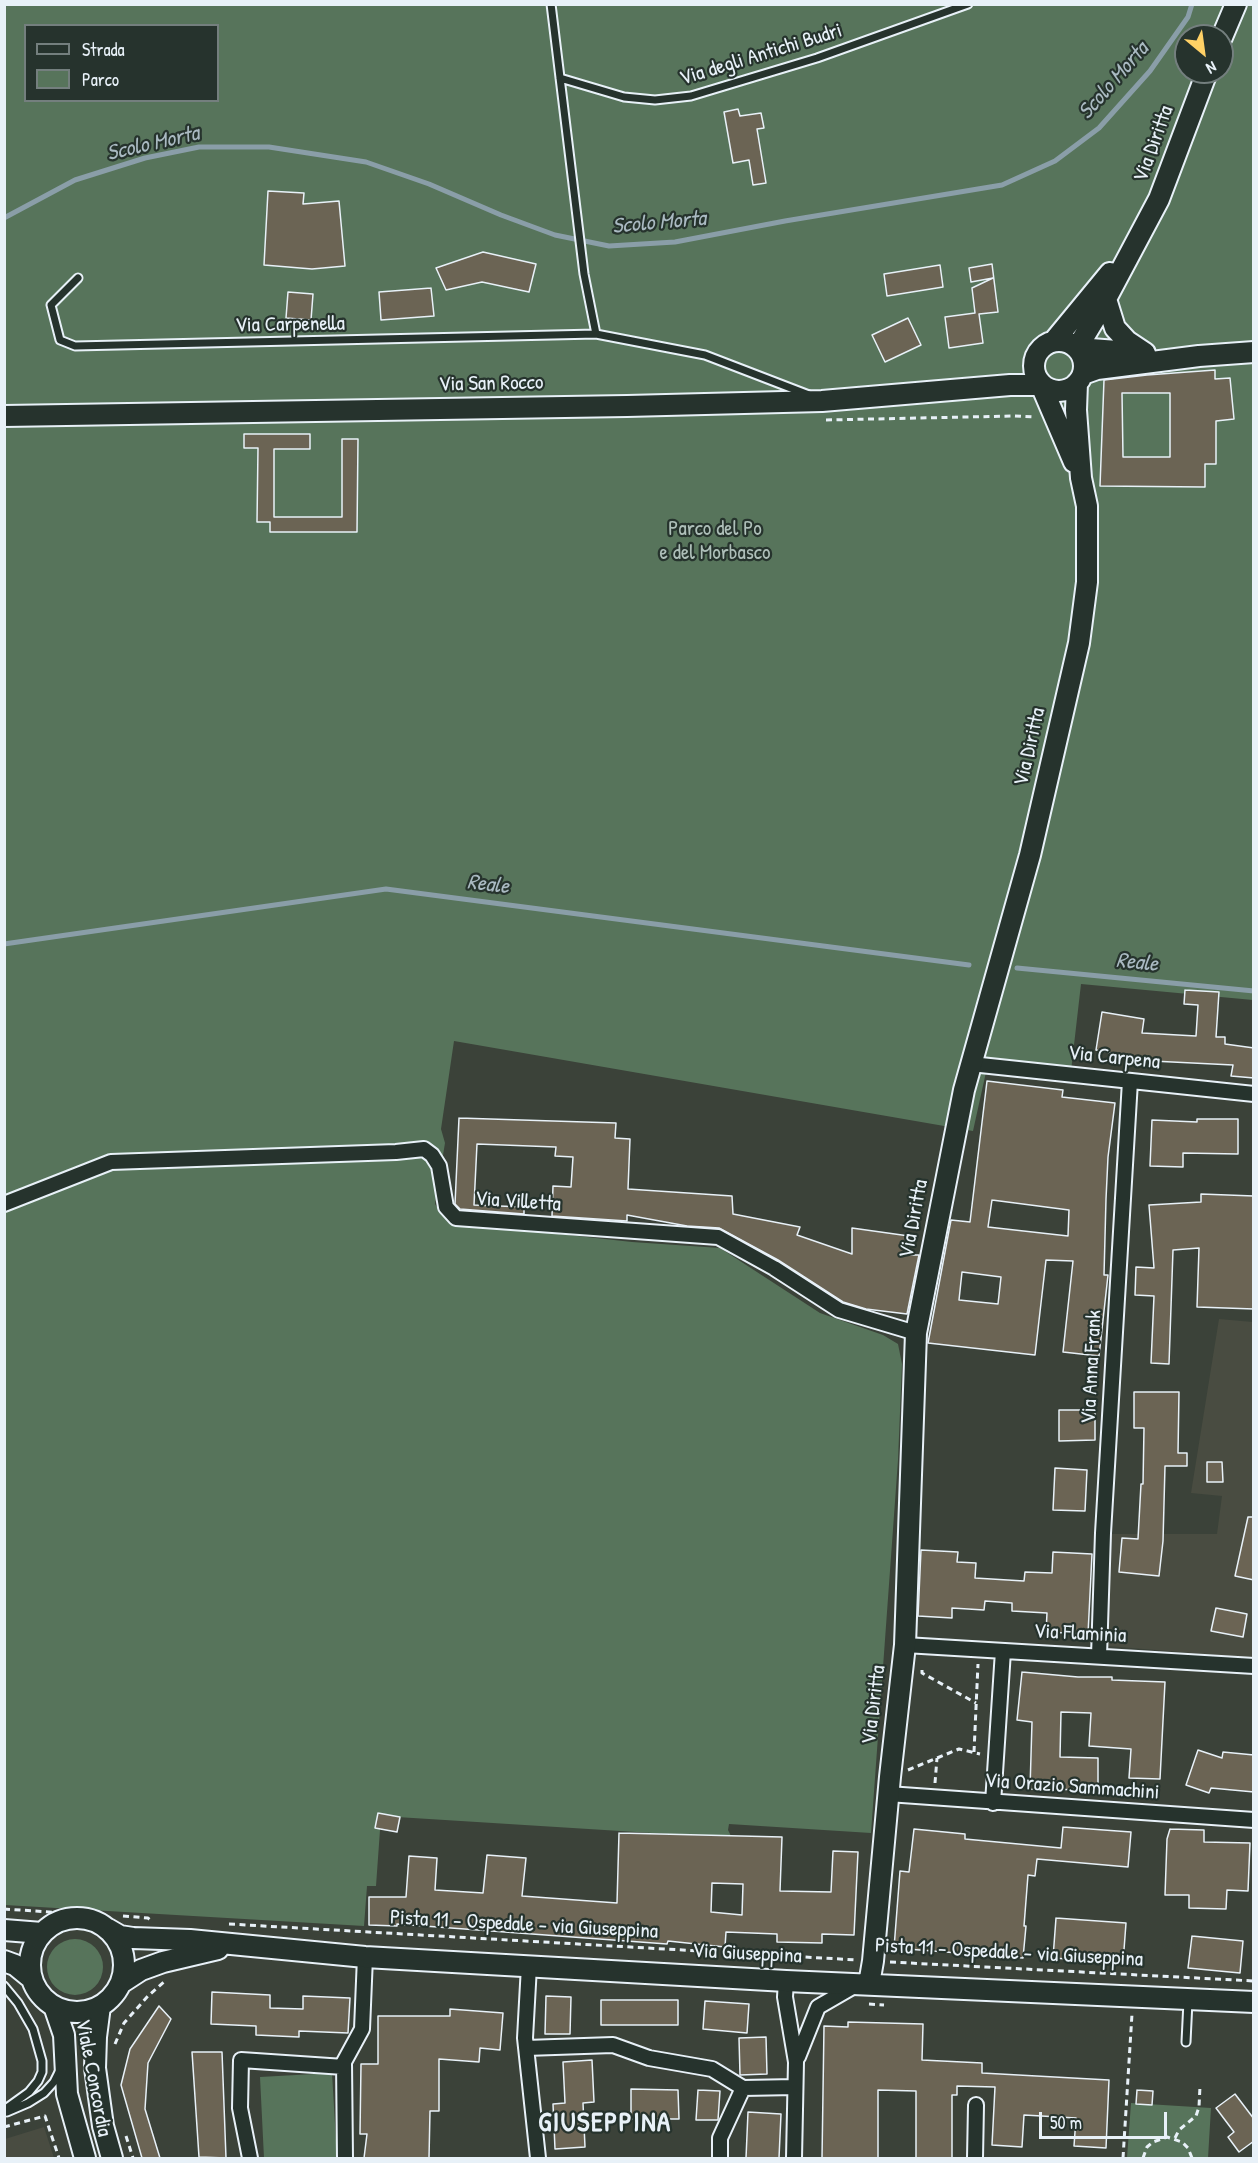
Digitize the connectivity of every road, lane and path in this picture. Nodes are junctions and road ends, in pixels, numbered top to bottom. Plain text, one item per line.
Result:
1 (551, 4) edge
2 (968, 4) edge
3 (1236, 4) edge
4 (1228, 24) edge
5 (560, 78) junction
6 (1202, 84) edge
7 (1144, 231) junction
8 (78, 278) dead end
9 (1106, 299) junction
10 (596, 334) junction
11 (1054, 341) junction
12 (1077, 348) junction
13 (1254, 352) edge
14 (1144, 353) junction
15 (1199, 356) junction
16 (1033, 366) junction
17 (1080, 379) junction
18 (1041, 385) junction
19 (978, 388) junction
20 (822, 400) junction
21 (4, 416) edge
22 (1081, 478) junction
23 (971, 1064) junction
24 (1130, 1081) junction
25 (1254, 1094) edge
26 (4, 1204) edge
27 (916, 1333) junction
28 (914, 1646) junction
29 (979, 1649) junction
30 (1003, 1651) junction
31 (1099, 1656) junction
32 (1254, 1666) edge
33 (976, 1703) junction
34 (974, 1752) junction
35 (937, 1758) junction
36 (997, 1759) junction
37 (889, 1786) junction
38 (934, 1798) junction
39 (993, 1803) junction
40 (1254, 1820) edge
41 (224, 1924) dead end
42 (108, 1929) junction
43 (4, 1930) edge
44 (42, 1933) junction
45 (238, 1946) junction
46 (365, 1957) junction
47 (4, 1961) edge
48 (873, 1961) junction
49 (529, 1966) junction
50 (31, 1978) junction
51 (166, 1981) dead end
52 (786, 1981) junction
53 (1254, 1981) edge
54 (121, 1983) junction
55 (864, 1984) junction
56 (4, 1986) edge
57 (1189, 1999) junction
58 (1254, 2002) edge
59 (54, 2006) junction
60 (100, 2006) junction
61 (1132, 2013) dead end
62 (1186, 2042) dead end
63 (526, 2048) junction
64 (111, 2054) dead end
65 (67, 2057) junction
66 (796, 2062) junction
67 (345, 2067) junction
68 (795, 2086) junction
69 (1200, 2086) dead end
70 (743, 2088) junction
71 (976, 2105) dead end
72 (4, 2111) edge
73 (4, 2127) edge
74 (1175, 2138) junction
75 (59, 2158) edge
76 (85, 2158) edge
77 (112, 2158) edge
78 (250, 2158) edge
79 (345, 2158) edge
80 (537, 2158) edge
81 (720, 2158) edge
82 (794, 2158) edge
83 (975, 2158) edge
84 (1123, 2158) edge
85 (1143, 2158) edge
86 (1192, 2158) edge

1 - 5 lane
2 - 5 lane, Via degli Antichi Budri
3 - 4 main road
5 - 10 lane
6 - 7 main road, Via Diritta
7 - 9 main road, Via Diritta
7 - 11 main road, Via Diritta
8 - 10 lane, Via Carpenella
9 - 12 main road, Via Diritta
9 - 14 main road
10 - 20 lane, Via Carpenella
11 - 12 main road
11 - 16 main road
12 - 14 main road
12 - 17 main road
13 - 15 main road
14 - 15 main road
15 - 17 main road
16 - 18 main road
16 - 19 main road, Via San Rocco
17 - 18 main road
17 - 22 main road, Via Diritta
18 - 19 main road, Via San Rocco
18 - 22 main road, Via Diritta
19 - 20 main road, Via San Rocco
20 - 21 main road, Via San Rocco
22 - 23 main road, Via Diritta
23 - 24 street, Via Carpena
23 - 27 main road, Via Diritta
24 - 25 street, Via Carpena
24 - 31 street, Via Anna Frank
26 - 27 street, Via Villetta
27 - 28 main road, Via Diritta
28 - 29 street, Via Flaminia
28 - 33 path
28 - 37 main road, Via Diritta
29 - 30 street, Via Flaminia
29 - 33 path
30 - 31 street, Via Flaminia
30 - 36 street
31 - 32 street, Via Flaminia
33 - 34 path
34 - 35 path
34 - 36 path
35 - 37 path
35 - 38 path
36 - 39 street
37 - 38 street, Via Orazio Sammachini
37 - 48 main road, Via Diritta
38 - 39 street, Via Orazio Sammachini
39 - 40 street, Via Orazio Sammachini
41 - 48 path, Pista 11 - Ospedale - via Giuseppina
42 - 44 main road, Via Giuseppina
42 - 45 main road, Via Giuseppina
42 - 54 main road
43 - 44 main road
44 - 50 main road
45 - 46 main road, Via Giuseppina
45 - 54 main road, Via Giuseppina
46 - 49 main road, Via Giuseppina
46 - 67 street
47 - 50 main road
48 - 53 path, Pista 11 - Ospedale - via Giuseppina
48 - 55 main road, Via Diritta
49 - 52 main road, Via Giuseppina
49 - 63 street
50 - 59 main road
51 - 64 path
52 - 55 main road, Via Giuseppina
52 - 66 street
54 - 60 main road, Via Giuseppina
55 - 57 main road, Via Giuseppina
55 - 66 street
56 - 72 lane
57 - 58 main road, Via Giuseppina
57 - 62 lane
59 - 60 main road
59 - 65 main road, Viale Concordia
60 - 77 main road, Viale Concordia
61 - 84 path
63 - 70 street
63 - 80 street
65 - 72 lane
65 - 76 main road, Viale Concordia
66 - 68 street
67 - 78 street
67 - 79 street
68 - 70 street
68 - 82 street
69 - 74 path
70 - 81 street
71 - 83 street
73 - 75 path
74 - 85 path
74 - 86 path

